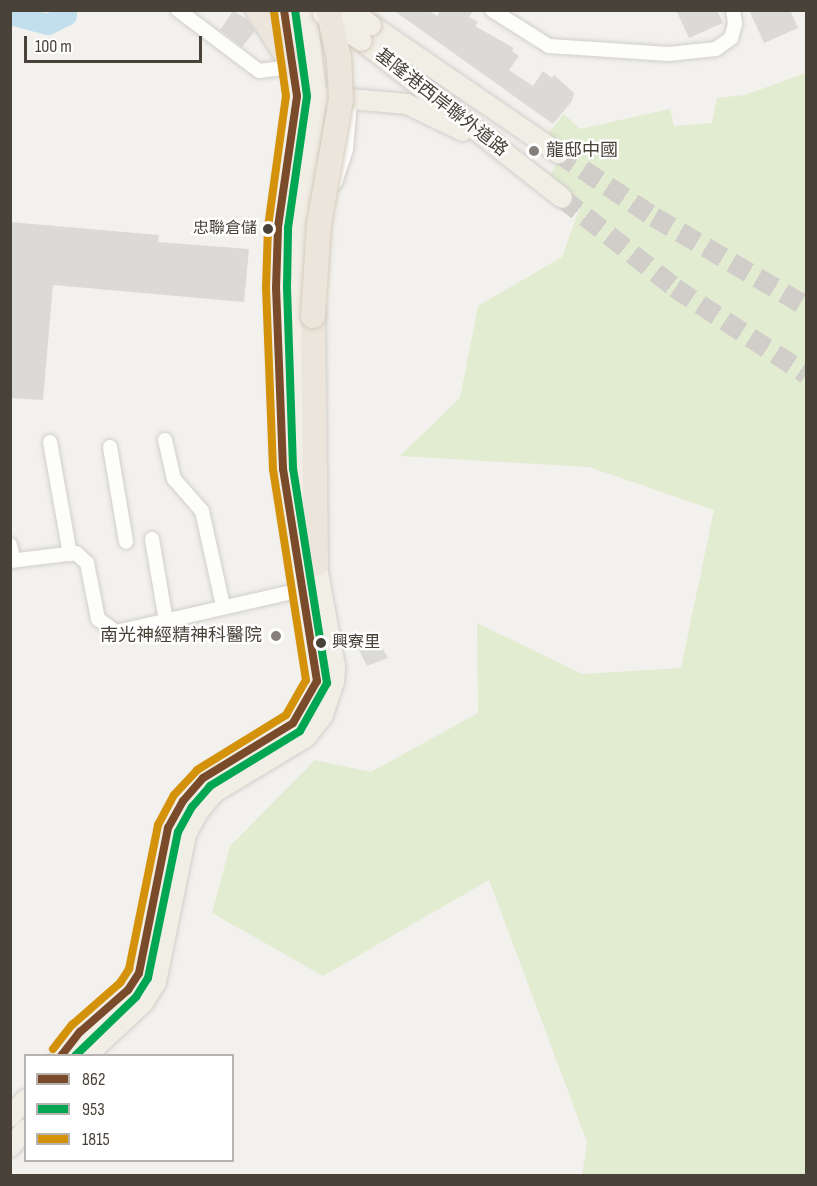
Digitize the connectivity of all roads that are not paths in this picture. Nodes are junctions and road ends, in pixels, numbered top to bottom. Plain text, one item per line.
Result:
1 (177, 10) edge
2 (258, 10) edge
3 (284, 10) edge
4 (306, 10) edge
5 (318, 10) edge
6 (328, 10) edge
7 (350, 10) edge
8 (492, 10) edge
9 (733, 10) edge
10 (363, 30) edge
11 (294, 67) junction
12 (317, 97) junction
13 (350, 99) junction
14 (558, 153) tunnel mouth
15 (507, 155) junction
16 (562, 198) tunnel mouth
17 (287, 259) junction
18 (165, 440) dead end
19 (50, 442) dead end
20 (110, 447) dead end
21 (152, 539) dead end
22 (126, 542) dead end
23 (10, 544) edge
24 (70, 554) junction
25 (12, 561) edge
26 (310, 577) junction
27 (223, 606) junction
28 (166, 621) junction
29 (63, 1054) edge
30 (88, 1054) edge
31 (24, 1101) edge
32 (10, 1117) edge
33 (24, 1131) edge
34 (10, 1147) edge

1 - 11 street
2 - 11 highway
3 - 11 main road
4 - 12 main road
5 - 10 main road, 基隆港西岸聯外道路, bridge
6 - 26 highway, bridge
7 - 10 main road, 基隆港西岸聯外道路, bridge
8 - 9 street
10 - 13 street
10 - 14 main road, 基隆港西岸聯外道路
10 - 15 main road, 基隆港西岸聯外道路
11 - 12 main road
11 - 17 main road
12 - 13 main road
12 - 17 main road
13 - 15 main road
13 - 17 street
15 - 16 main road, 基隆港西岸聯外道路
17 - 26 main road
18 - 27 street
19 - 24 street
20 - 22 street
21 - 28 street
23 - 25 street
24 - 25 street
24 - 28 street
26 - 27 street
26 - 29 main road
26 - 30 main road
27 - 28 street
31 - 32 main road
33 - 34 main road

